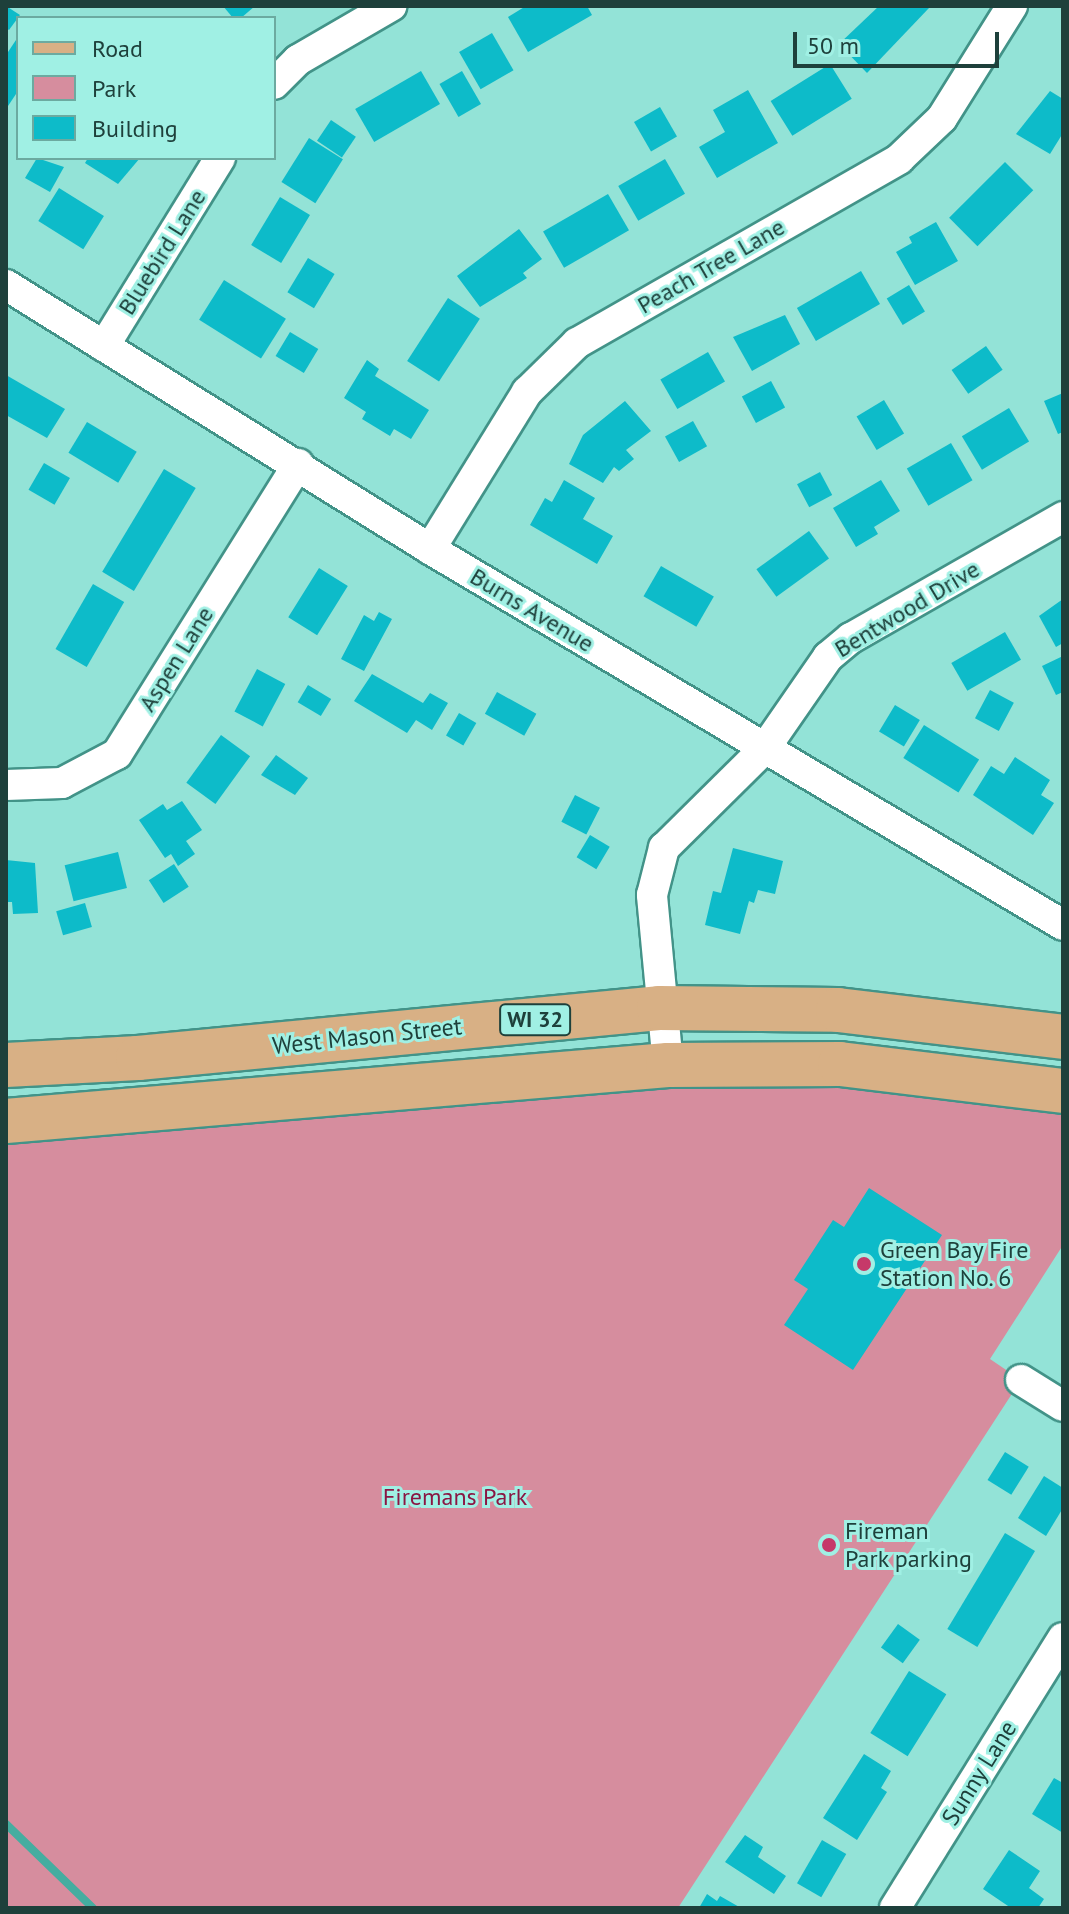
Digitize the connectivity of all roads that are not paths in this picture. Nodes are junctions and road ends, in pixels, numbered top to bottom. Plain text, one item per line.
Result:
1 (391, 6) edge
2 (1012, 6) edge
3 (358, 14) edge
4 (276, 82) edge
5 (219, 160) edge
6 (6, 285) edge
7 (104, 346) junction
8 (298, 464) junction
9 (1063, 517) edge
10 (430, 549) junction
11 (765, 748) junction
12 (6, 785) edge
13 (1063, 925) edge
14 (659, 1008) junction
15 (1063, 1037) edge
16 (6, 1065) edge
17 (668, 1065) junction
18 (1063, 1091) edge
19 (6, 1121) edge
20 (1021, 1380) dead end
21 (1063, 1406) edge
22 (1063, 1638) edge
23 (895, 1908) edge

1 - 3 street
2 - 10 street, Peach Tree Lane
3 - 4 street
5 - 7 street, Bluebird Lane
6 - 7 street, Burns Avenue
7 - 8 street, Burns Avenue
8 - 10 street, Burns Avenue
8 - 12 street, Aspen Lane
9 - 11 street, Bentwood Drive
10 - 11 street, Burns Avenue
11 - 13 street, Burns Avenue
11 - 14 street, Bentwood Drive
14 - 15 main road, West Mason Street / WI 32
14 - 16 main road, West Mason Street / WI 32
14 - 17 street, Bentwood Drive
17 - 18 main road, WI 32
17 - 19 main road, WI 32
20 - 21 street
22 - 23 street, Sunny Lane

